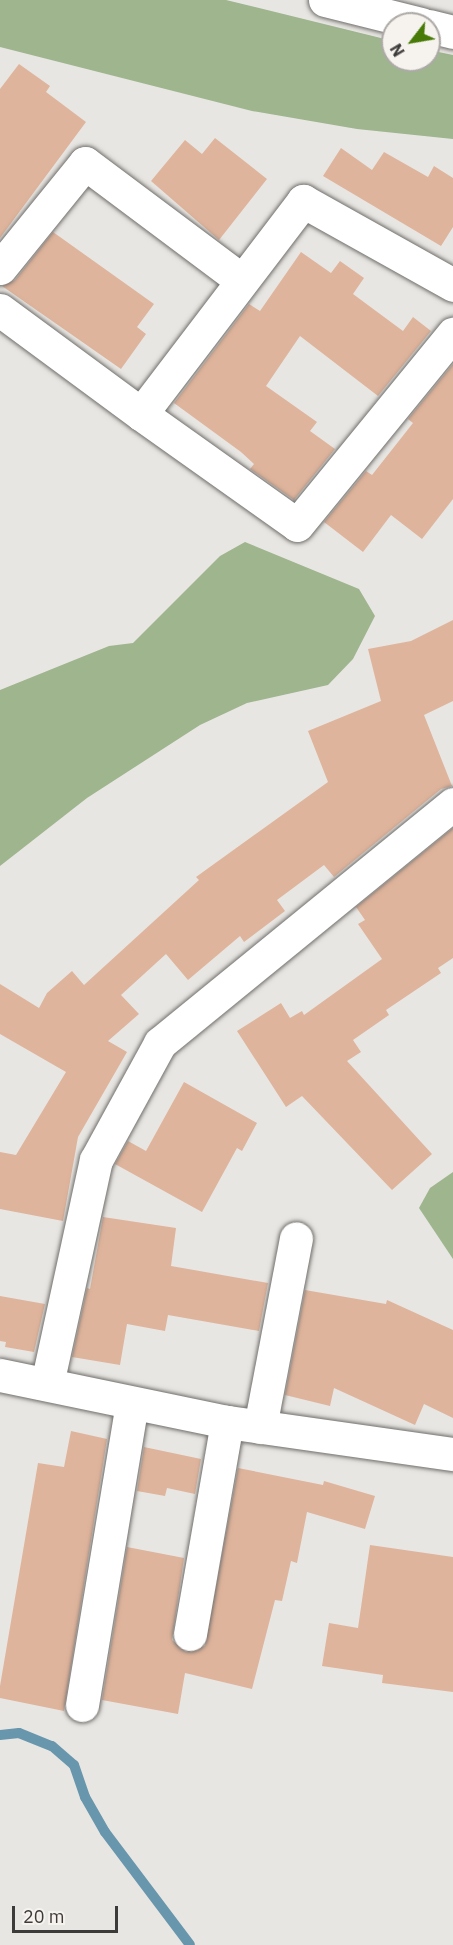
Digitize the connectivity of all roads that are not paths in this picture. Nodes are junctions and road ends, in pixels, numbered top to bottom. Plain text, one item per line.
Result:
1 (325, 0) edge
2 (381, 14) edge
3 (0, 268) edge
4 (240, 279) junction
5 (453, 285) edge
6 (0, 310) edge
7 (453, 334) edge
8 (141, 414) junction
9 (453, 804) edge
10 (296, 1238) dead end
11 (0, 1375) edge
12 (47, 1384) junction
13 (132, 1404) junction
14 (227, 1422) junction
15 (260, 1426) junction
16 (453, 1454) edge
17 (190, 1634) dead end
18 (82, 1705) dead end

1 - 2 street
3 - 4 street
4 - 5 street
4 - 8 street
6 - 8 street
7 - 8 street
9 - 12 street
10 - 15 street
11 - 12 street
12 - 13 street
13 - 14 street
13 - 18 street
14 - 15 street
14 - 17 street
15 - 16 street

